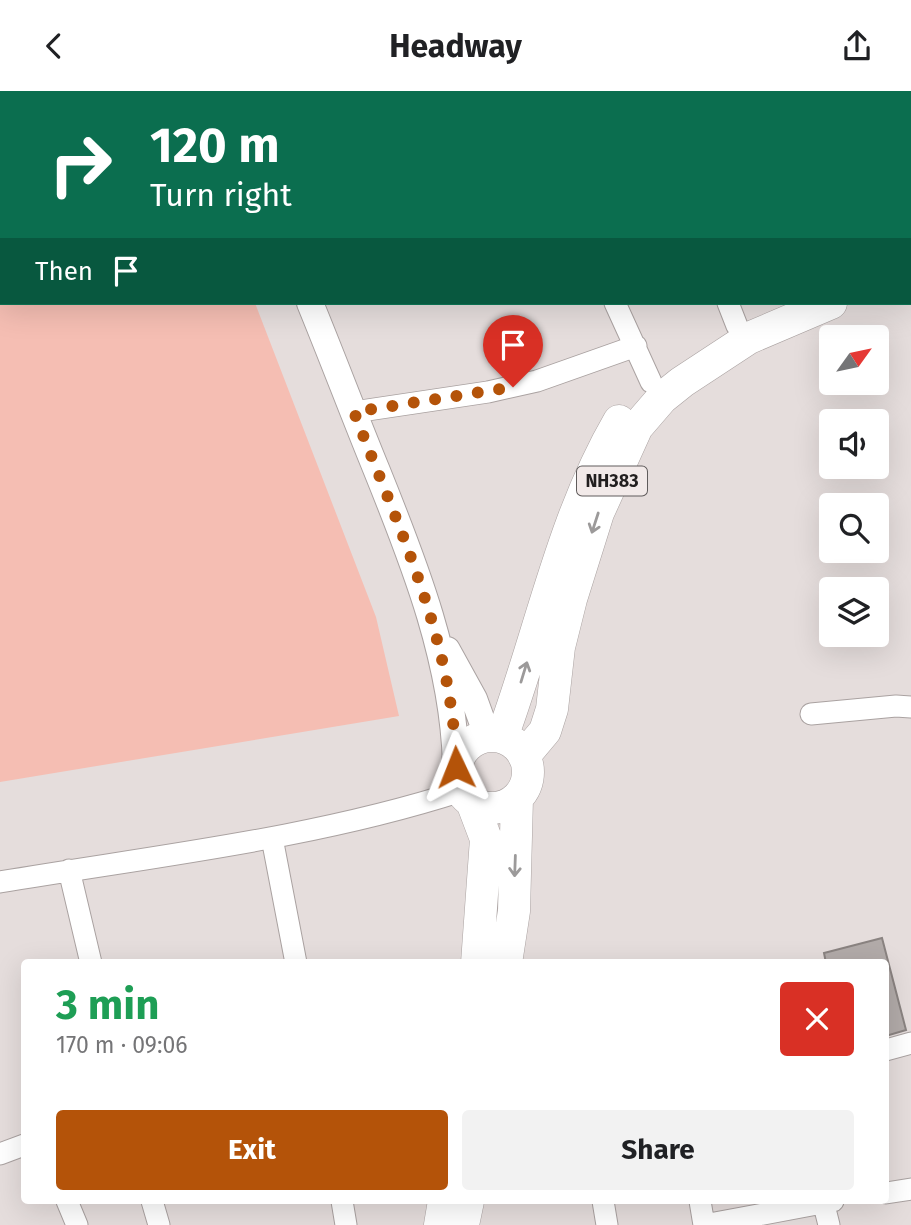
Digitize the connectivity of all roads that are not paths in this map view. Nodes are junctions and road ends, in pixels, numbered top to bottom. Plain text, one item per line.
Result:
1 (311, 305) edge
2 (616, 305) edge
3 (776, 305) edge
4 (826, 305) edge
5 (732, 314) edge
6 (636, 346) junction
7 (651, 382) junction
8 (354, 412) junction
9 (433, 624) junction
10 (911, 708) edge
11 (811, 714) dead end
12 (504, 743) junction
13 (463, 787) junction
14 (517, 798) junction
15 (272, 838) junction
16 (69, 870) junction
17 (0, 882) edge
18 (90, 959) edge
19 (295, 959) edge
20 (477, 959) edge
21 (507, 959) edge
22 (911, 1043) edge
23 (889, 1049) edge
24 (21, 1146) edge
25 (0, 1154) edge
26 (911, 1189) edge
27 (889, 1193) edge
28 (68, 1204) edge
29 (153, 1204) edge
30 (342, 1204) edge
31 (444, 1204) edge
32 (467, 1204) edge
33 (604, 1204) edge
34 (701, 1204) edge
35 (812, 1204) edge
36 (827, 1204) edge
37 (77, 1225) edge
38 (159, 1225) edge
39 (346, 1225) edge
40 (440, 1225) edge
41 (463, 1225) edge
42 (607, 1225) edge
43 (709, 1225) edge
44 (829, 1225) edge

1 - 8 main road
2 - 6 street
3 - 5 highway, NH383
4 -> 12 highway, NH383
5 - 7 highway, NH383
6 - 7 street
6 - 8 street
12 -> 7 highway, NH383
8 - 9 main road
9 - 12 main road
9 - 13 main road
10 - 11 street
12 - 13 highway, NH383
12 - 14 highway, NH383
13 - 14 highway
13 - 15 street
13 - 20 highway
14 -> 21 highway, NH383
15 - 16 street
15 - 19 street
16 - 17 street
16 - 18 street
22 - 23 street
24 - 25 street
26 - 27 street
28 - 37 street
29 - 38 street
30 - 39 street
31 - 40 highway
32 - 41 highway
33 - 42 street
34 - 43 street
35 - 43 street
36 - 44 street

